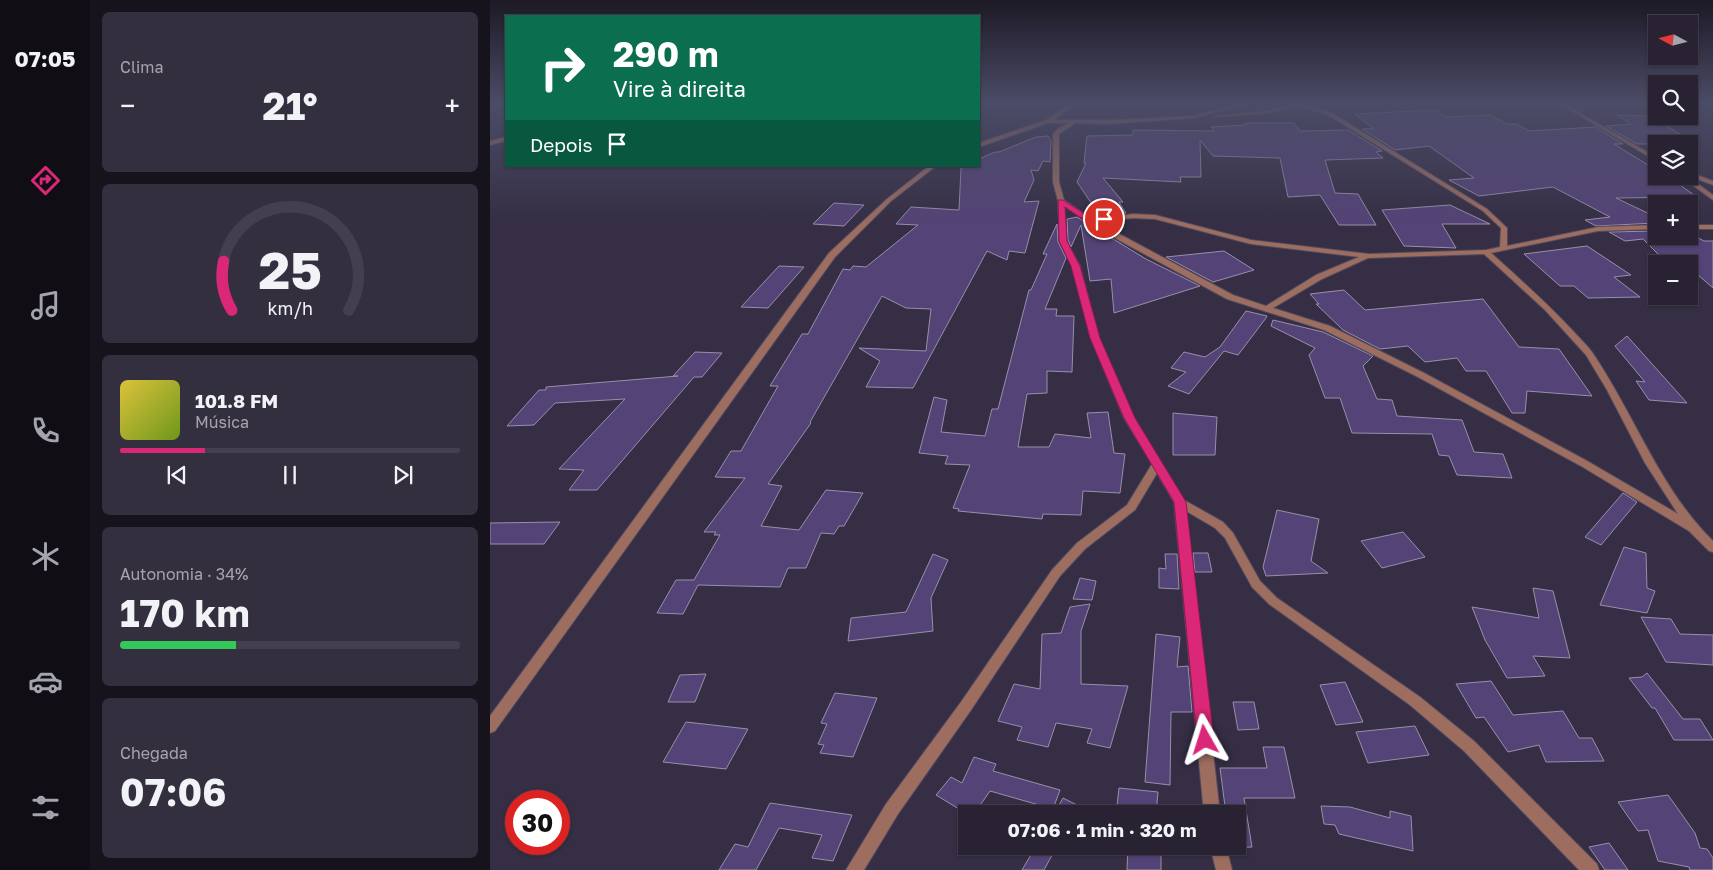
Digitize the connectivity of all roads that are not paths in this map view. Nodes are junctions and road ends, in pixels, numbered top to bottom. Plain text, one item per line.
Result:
1 (1054, 144) edge
2 (1378, 144) edge
3 (1630, 144) edge
4 (1648, 154) edge
5 (932, 167) edge
6 (1698, 177) edge
7 (1713, 182) edge
8 (1695, 185) edge
9 (1713, 198) edge
10 (1060, 201) junction
11 (1089, 220) junction
12 (1648, 227) edge
13 (1698, 227) edge
14 (1713, 227) edge
15 (1502, 249) junction
16 (1486, 252) junction
17 (1369, 256) junction
18 (1266, 309) junction
19 (1156, 465) junction
20 (1180, 502) junction
21 (1693, 528) junction
22 (1713, 548) edge
23 (490, 727) edge
24 (1211, 805) edge
25 (1220, 855) edge
26 (854, 870) edge
27 (1224, 870) edge
28 (1591, 870) edge

1 - 10 street
2 - 15 street
3 - 4 street
5 - 23 street
6 - 7 street
8 - 9 street
10 - 11 street
10 - 19 street
11 - 17 street
11 - 18 street
12 - 15 street
13 - 14 street
15 - 16 street
16 - 17 street
16 - 21 street
17 - 18 street
18 - 21 street
19 - 20 street
19 - 26 street
20 - 24 street
20 - 28 street
21 - 22 street
25 - 27 street

